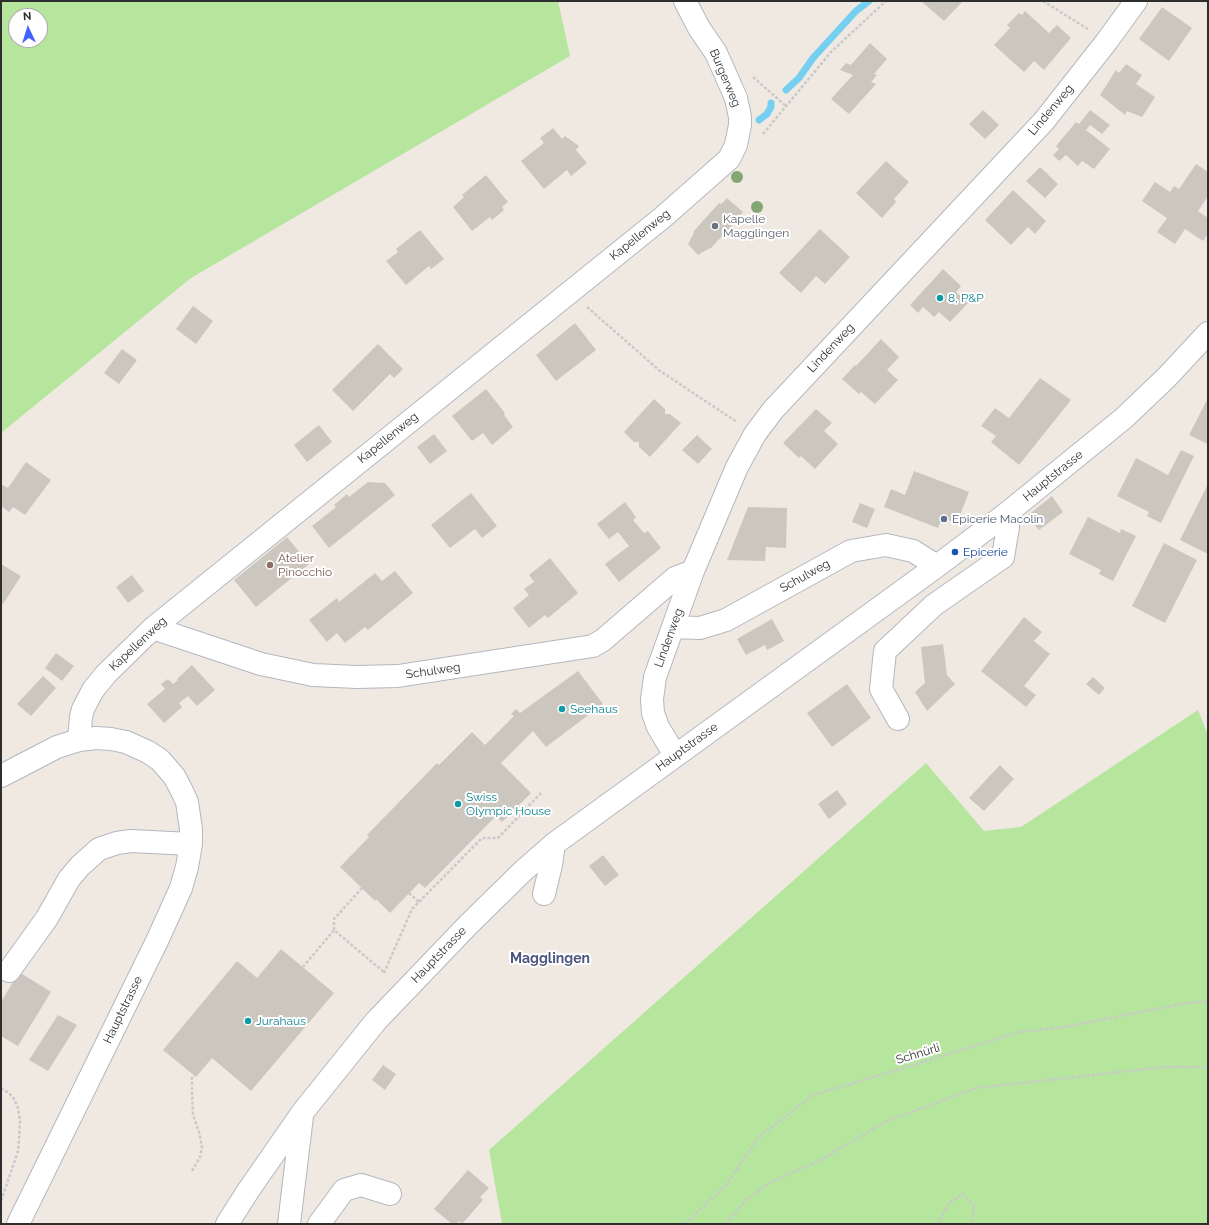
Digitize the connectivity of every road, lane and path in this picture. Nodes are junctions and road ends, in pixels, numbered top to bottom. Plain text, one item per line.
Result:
1 (686, 1) edge
2 (886, 1) edge
3 (1043, 1) edge
4 (1136, 1) edge
5 (1107, 41) junction
6 (761, 136) dead end
7 (729, 159) joint
8 (570, 292) junction
9 (1208, 333) edge
10 (755, 434) junction
11 (1006, 514) junction
12 (937, 566) junction
13 (693, 571) junction
14 (674, 627) junction
15 (153, 628) junction
16 (898, 720) dead end
17 (79, 740) junction
18 (675, 755) junction
19 (1, 776) edge
20 (541, 793) dead end
21 (191, 844) junction
22 (554, 844) junction
23 (362, 888) dead end
24 (409, 893) dead end
25 (544, 894) dead end
26 (419, 902) junction
27 (334, 930) junction
28 (303, 967) dead end
29 (384, 973) junction
30 (4, 975) edge
31 (389, 977) dead end
32 (1208, 1001) edge
33 (1208, 1067) edge
34 (192, 1074) dead end
35 (1, 1088) edge
36 (302, 1113) junction
37 (192, 1171) dead end
38 (390, 1194) dead end
39 (1, 1201) edge
40 (18, 1224) edge
41 (227, 1224) edge
42 (289, 1224) edge
43 (319, 1224) edge
44 (686, 1224) edge
45 (726, 1224) edge
46 (938, 1224) edge
47 (972, 1224) edge

1 - 7 street, Burgerweg
2 - 6 path
3 - 5 path
4 - 5 street, Lindenweg
5 - 10 street, Lindenweg
7 - 8 street, Kapellenweg
8 - 10 path
8 - 15 street, Kapellenweg
9 - 11 street, Hauptstrasse
10 - 13 street, Lindenweg
11 - 12 street, Hauptstrasse
11 - 16 street
12 - 14 street, Schulweg
12 - 18 street, Hauptstrasse
13 - 14 street, Lindenweg
13 - 15 street, Schulweg
14 - 18 street, Lindenweg
15 - 17 street, Kapellenweg
17 - 19 street, Hauptstrasse
17 - 21 street, Hauptstrasse
18 - 22 street, Hauptstrasse
20 - 26 path
21 - 30 street
21 - 40 street, Hauptstrasse
22 - 25 street
22 - 36 street, Hauptstrasse
23 - 27 path
24 - 26 path
26 - 29 path
27 - 28 path
27 - 29 path
29 - 31 path
32 - 44 path, Schnürli
33 - 45 path
34 - 37 path
35 - 39 path
36 - 41 street, Hauptstrasse
36 - 42 street
38 - 43 street
46 - 47 path

